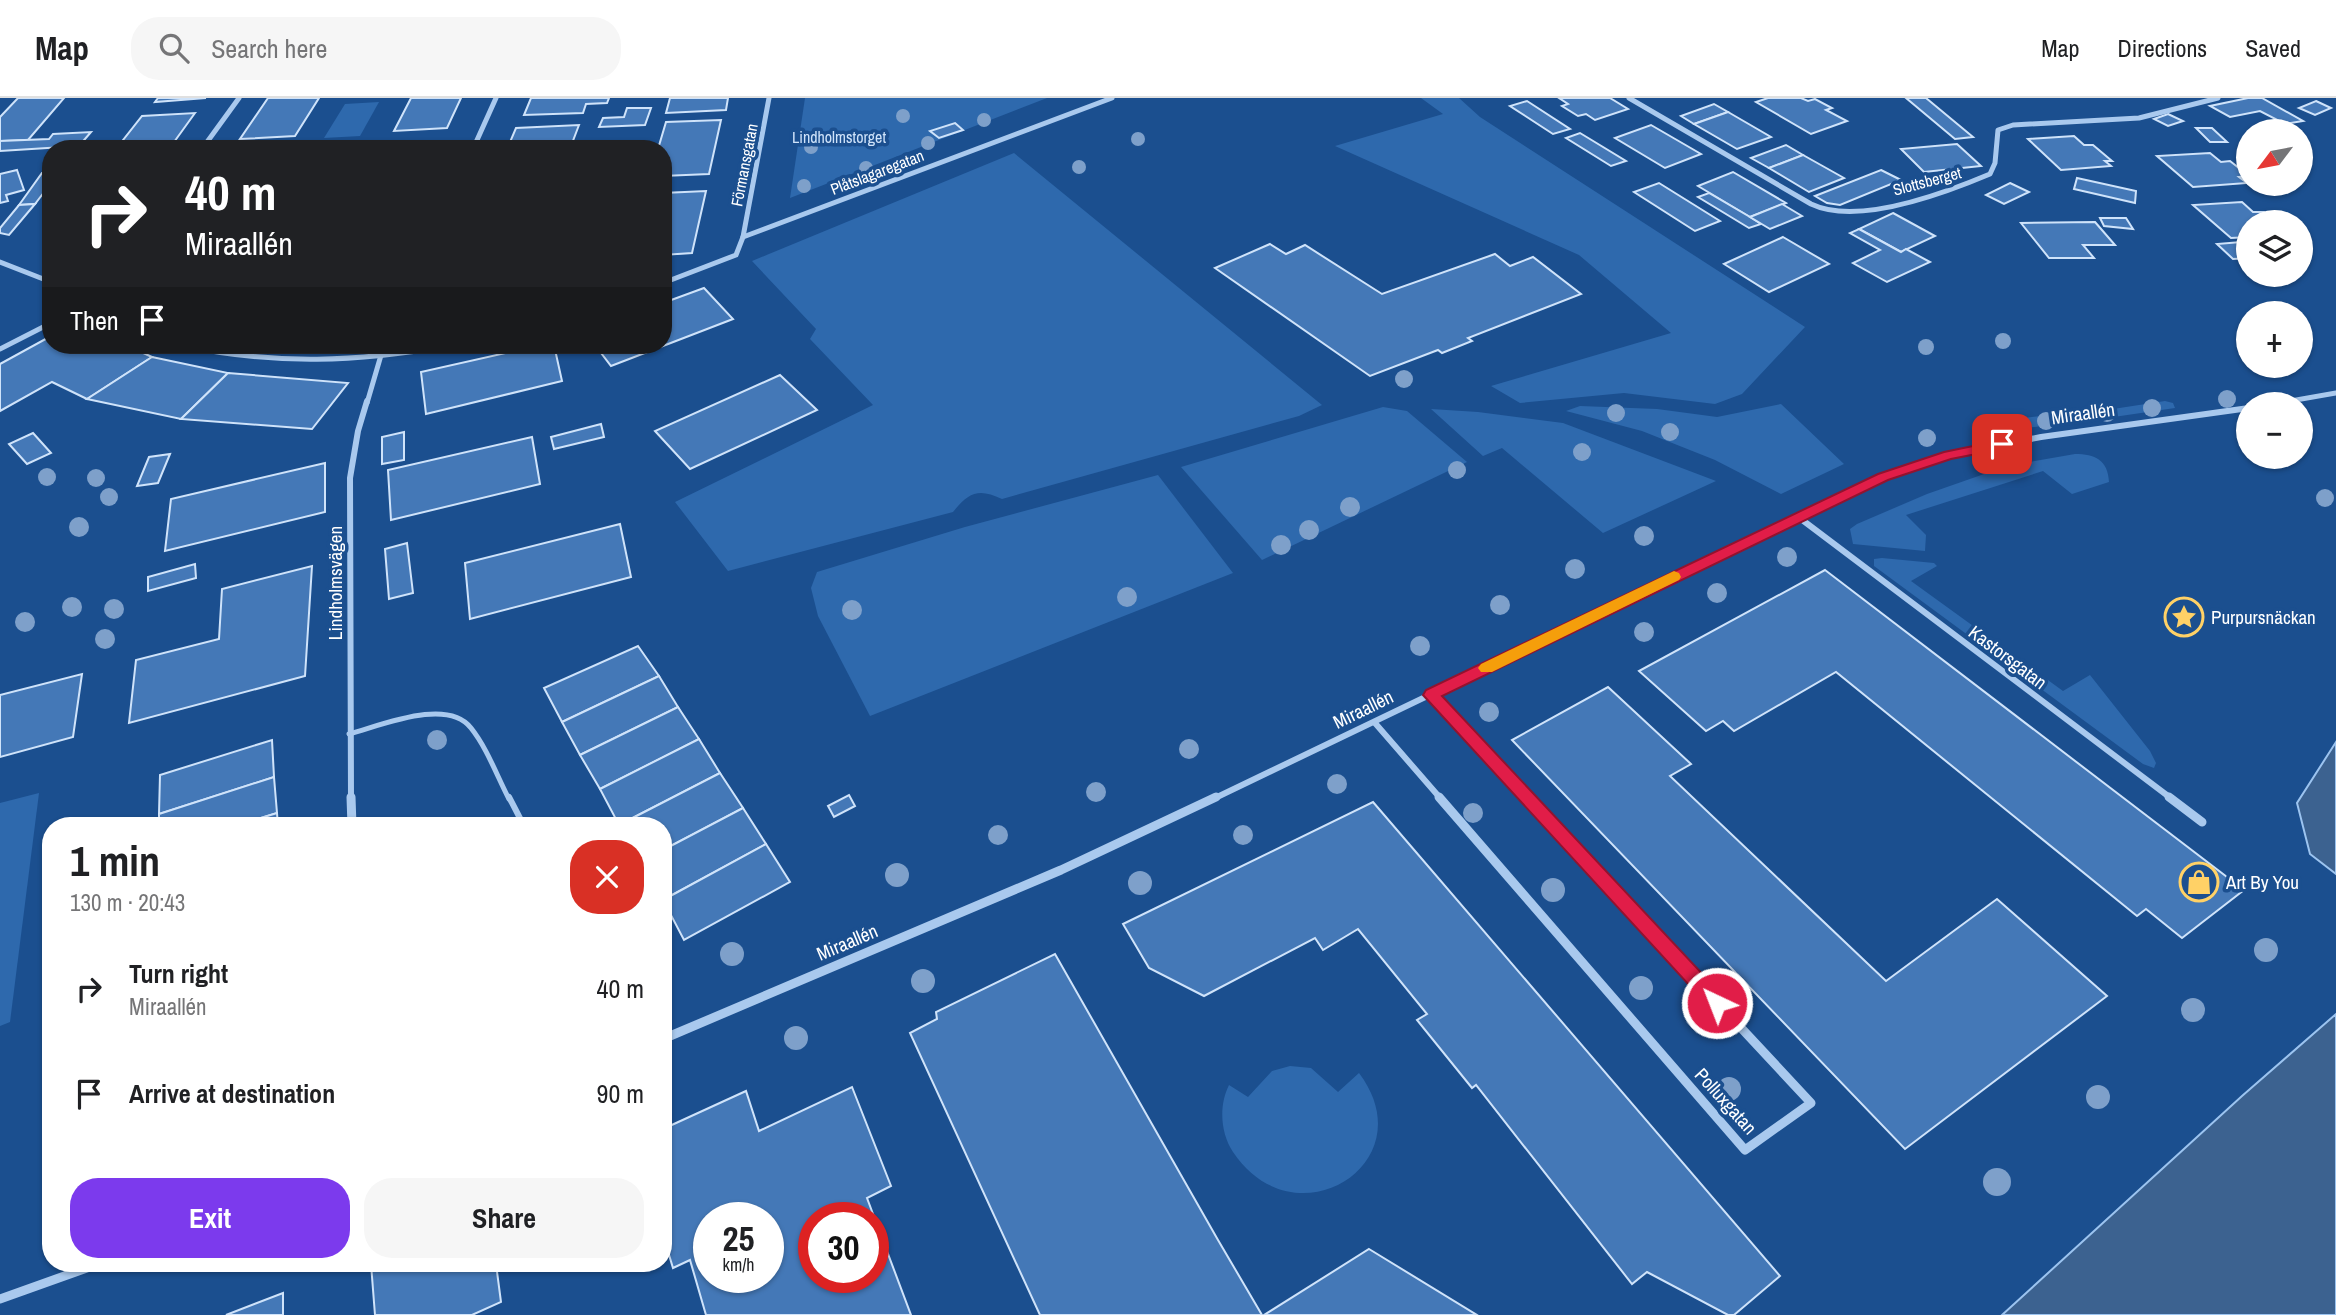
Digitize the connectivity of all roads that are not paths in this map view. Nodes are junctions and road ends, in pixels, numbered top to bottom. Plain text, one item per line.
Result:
1 (239, 98) edge
2 (496, 98) edge
3 (769, 98) edge
4 (1112, 98) edge
5 (1629, 98) edge
6 (2218, 98) edge
7 (209, 140) edge
8 (477, 140) edge
9 (743, 237) junction
10 (0, 262) edge
11 (42, 278) edge
12 (672, 279) edge
13 (42, 328) edge
14 (0, 349) edge
15 (228, 354) edge
16 (380, 354) edge
17 (402, 354) edge
18 (378, 358) junction
19 (2336, 393) edge
20 (2313, 397) edge
21 (2236, 410) edge
22 (1797, 516) junction
23 (1431, 695) junction
24 (1375, 723) junction
25 (349, 734) junction
26 (352, 817) edge
27 (519, 817) edge
28 (2202, 822) dead end
29 (672, 1035) edge
30 (76, 1272) edge
31 (0, 1299) edge

1 - 7 street
2 - 8 street
3 - 9 street, Förmansgatan
4 - 9 street, Plåtslagaregatan
5 - 6 street, Slottsberget
9 - 12 street, Plåtslagaregatan
10 - 11 street
13 - 14 street
15 - 18 street
16 - 18 street, Lindholmsvägen
17 - 18 street
18 - 25 street, Lindholmsvägen
19 - 20 street
21 - 22 street, Miraallén
22 - 23 street, Miraallén
22 - 28 street, Kastorsgatan
23 - 24 street, Miraallén
23 - 24 street, Polluxgatan
24 - 29 street, Miraallén
25 - 26 street, Lindholmsvägen
25 - 27 lane
30 - 31 street

